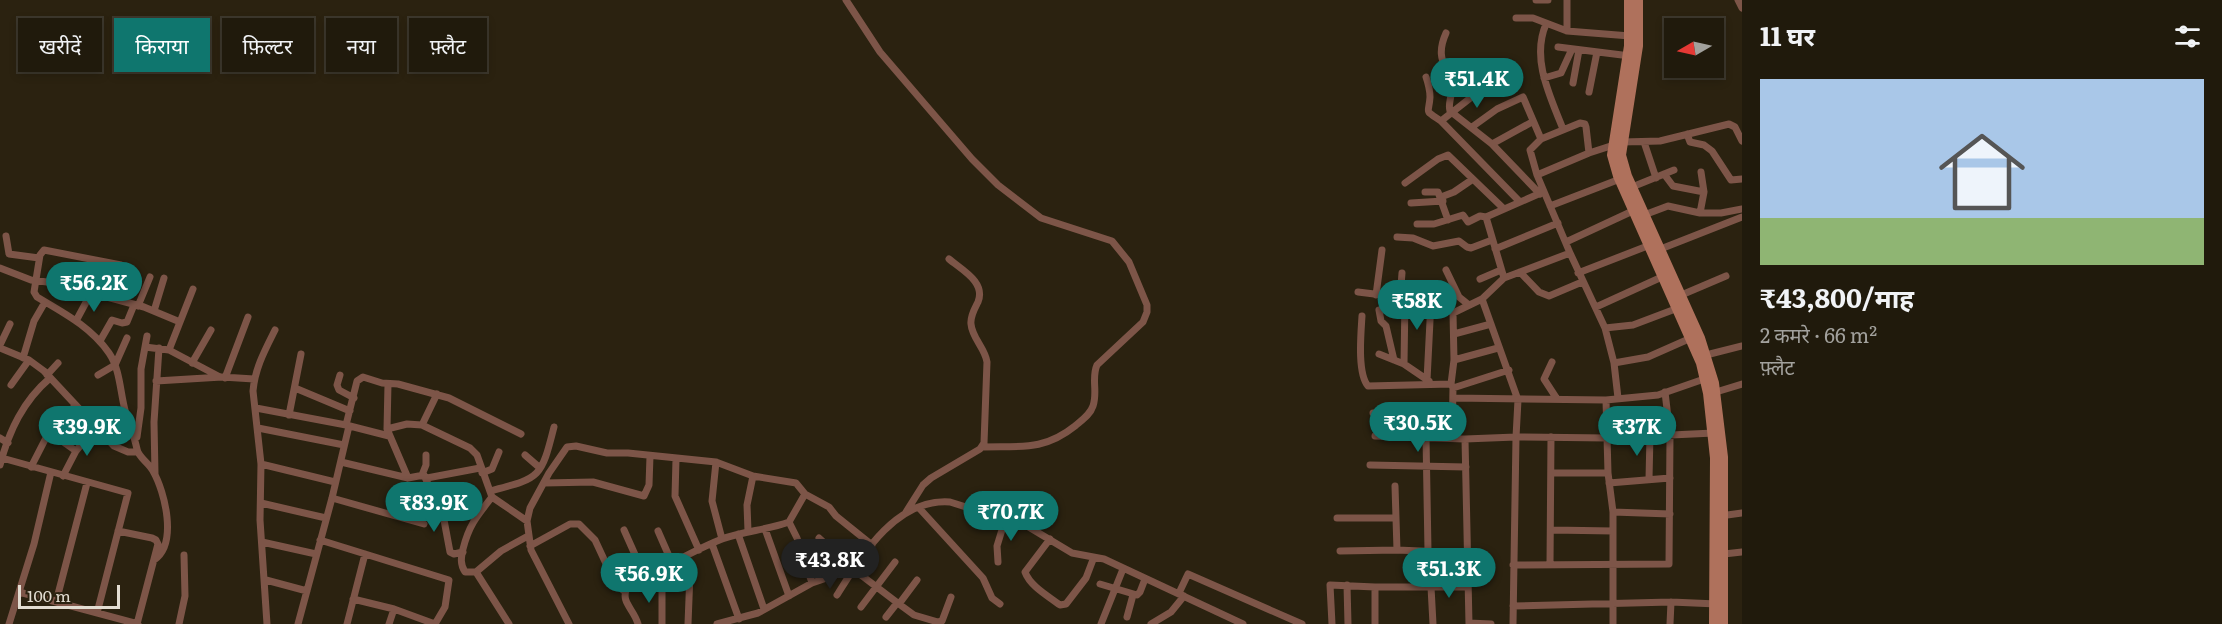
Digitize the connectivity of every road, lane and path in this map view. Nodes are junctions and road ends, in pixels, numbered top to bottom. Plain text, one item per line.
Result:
1 (846, 0) edge
2 (1536, 0) edge
3 (1548, 0) edge
4 (1567, 0) edge
5 (1629, 0) edge
6 (1638, 0) edge
7 (1516, 18) dead end
8 (1546, 24) junction
9 (1567, 31) junction
10 (1446, 33) dead end
11 (1630, 36) junction
12 (1558, 47) dead end
13 (1575, 49) junction
14 (1597, 52) junction
15 (1632, 56) junction
16 (1478, 66) dead end
17 (1426, 77) dead end
18 (1544, 78) junction
19 (1573, 83) dead end
20 (1487, 85) dead end
21 (1451, 87) junction
22 (1589, 92) dead end
23 (1452, 112) junction
24 (1441, 121) junction
25 (1532, 122) junction
26 (1472, 128) junction
27 (1563, 129) junction
28 (1687, 134) junction
29 (1741, 137) edge
30 (1540, 139) junction
31 (1644, 142) junction
32 (1618, 143) junction
33 (1492, 144) junction
34 (1589, 153) junction
35 (1674, 170) dead end
36 (1701, 172) dead end
37 (1537, 176) junction
38 (1660, 176) junction
39 (1473, 179) junction
40 (1620, 179) junction
41 (1742, 179) edge
42 (1406, 183) dead end
43 (1632, 187) junction
44 (1425, 192) dead end
45 (1704, 192) junction
46 (1542, 193) junction
47 (1442, 199) junction
48 (1520, 202) junction
49 (1411, 203) dead end
50 (1550, 206) junction
51 (1503, 208) junction
52 (1742, 209) edge
53 (1639, 211) junction
54 (1700, 213) junction
55 (1486, 217) junction
56 (1742, 217) edge
57 (1448, 220) junction
58 (1558, 223) junction
59 (1417, 224) dead end
60 (6, 236) dead end
61 (1397, 237) dead end
62 (1492, 240) junction
63 (1566, 242) junction
64 (1655, 248) junction
65 (1495, 249) junction
66 (1382, 250) dead end
67 (1570, 254) junction
68 (39, 258) junction
69 (949, 259) dead end
70 (94, 260) junction
71 (121, 265) dead end
72 (0, 268) edge
73 (1446, 270) dead end
74 (1501, 270) junction
75 (1520, 272) junction
76 (1402, 273) dead end
77 (1578, 273) junction
78 (1664, 276) junction
79 (1726, 276) dead end
80 (150, 277) dead end
81 (164, 278) dead end
82 (1504, 278) junction
83 (1480, 279) dead end
84 (36, 281) junction
85 (1582, 282) junction
86 (193, 289) dead end
87 (82, 291) junction
88 (1358, 292) dead end
89 (91, 293) junction
90 (1376, 296) junction
91 (1402, 298) junction
92 (1482, 299) junction
93 (1677, 300) junction
94 (1431, 301) junction
95 (45, 302) junction
96 (136, 305) junction
97 (1469, 305) junction
98 (1596, 307) junction
99 (1380, 310) dead end
100 (154, 311) junction
101 (1453, 313) junction
102 (1362, 316) dead end
103 (248, 317) dead end
104 (76, 321) junction
105 (180, 322) junction
106 (10, 324) dead end
107 (1491, 324) junction
108 (1605, 328) junction
109 (211, 330) dead end
110 (275, 330) dead end
111 (1454, 334) junction
112 (147, 336) dead end
113 (127, 338) dead end
114 (1691, 338) junction
115 (100, 341) junction
116 (1742, 346) edge
117 (0, 347) edge
118 (145, 347) junction
119 (159, 348) junction
120 (1498, 348) junction
121 (169, 350) junction
122 (301, 354) dead end
123 (1379, 354) dead end
124 (1706, 355) junction
125 (26, 359) junction
126 (1394, 360) junction
127 (1454, 360) junction
128 (1552, 362) dead end
129 (58, 363) dead end
130 (192, 363) junction
131 (1614, 363) junction
132 (1404, 364) junction
133 (115, 365) junction
134 (1509, 370) junction
135 (98, 375) dead end
136 (340, 375) dead end
137 (49, 376) junction
138 (1709, 377) junction
139 (224, 378) junction
140 (254, 379) junction
141 (156, 381) junction
142 (1430, 382) junction
143 (388, 384) junction
144 (1742, 384) edge
145 (11, 385) dead end
146 (1452, 386) junction
147 (295, 388) junction
148 (1665, 392) junction
149 (1716, 392) junction
150 (437, 394) junction
151 (354, 398) junction
152 (1453, 398) junction
153 (1618, 398) junction
154 (1557, 399) junction
155 (1518, 400) junction
156 (1606, 400) junction
157 (75, 406) junction
158 (256, 408) junction
159 (350, 411) junction
160 (1453, 412) junction
161 (1373, 413) dead end
162 (289, 415) junction
163 (422, 425) junction
164 (348, 426) junction
165 (96, 427) junction
166 (554, 427) dead end
167 (258, 428) junction
168 (49, 432) junction
169 (388, 433) junction
170 (1714, 433) junction
171 (521, 434) dead end
172 (1650, 435) junction
173 (1670, 435) junction
174 (1375, 436) dead end
175 (1551, 436) junction
176 (1426, 437) junction
177 (1516, 437) junction
178 (0, 438) edge
179 (1452, 438) junction
180 (1606, 438) junction
181 (136, 439) junction
182 (1466, 439) junction
183 (8, 443) junction
184 (344, 445) junction
185 (983, 447) junction
186 (76, 451) junction
187 (137, 452) junction
188 (499, 452) dead end
189 (426, 455) dead end
190 (525, 455) dead end
191 (650, 456) junction
192 (676, 459) junction
193 (1, 461) edge
194 (340, 462) junction
195 (716, 462) junction
196 (261, 464) junction
197 (1370, 465) dead end
198 (1428, 465) junction
199 (31, 466) junction
200 (1466, 467) junction
201 (540, 468) junction
202 (481, 470) junction
203 (51, 472) junction
204 (1552, 473) junction
205 (1608, 473) junction
206 (63, 476) junction
207 (155, 476) junction
208 (424, 476) junction
209 (753, 476) junction
210 (408, 478) junction
211 (1670, 478) junction
212 (1649, 479) junction
213 (335, 482) junction
214 (87, 483) junction
215 (544, 483) junction
216 (1609, 483) junction
217 (1395, 486) dead end
218 (491, 494) junction
219 (805, 494) junction
220 (332, 498) junction
221 (261, 503) junction
222 (919, 508) junction
223 (1613, 512) junction
224 (906, 513) junction
225 (1742, 513) edge
226 (1670, 514) junction
227 (1719, 516) junction
228 (326, 518) junction
229 (1336, 518) dead end
230 (1395, 518) junction
231 (1005, 520) junction
232 (527, 521) junction
233 (789, 522) junction
234 (424, 524) dead end
235 (765, 529) junction
236 (624, 530) dead end
237 (1552, 530) junction
238 (118, 531) junction
239 (658, 531) dead end
240 (748, 531) junction
241 (1613, 531) junction
242 (528, 536) junction
243 (739, 536) junction
244 (819, 538) dead end
245 (1050, 538) junction
246 (722, 539) junction
247 (320, 540) junction
248 (262, 542) junction
249 (712, 545) junction
250 (872, 545) junction
251 (530, 546) junction
252 (699, 550) junction
253 (1397, 550) junction
254 (1340, 551) dead end
255 (1428, 551) junction
256 (463, 552) junction
257 (1742, 552) edge
258 (1467, 553) junction
259 (316, 554) junction
260 (365, 554) junction
261 (1724, 554) junction
262 (184, 555) dead end
263 (1094, 557) junction
264 (685, 558) junction
265 (154, 560) junction
266 (895, 562) dead end
267 (998, 562) dead end
268 (672, 563) junction
269 (1613, 564) junction
270 (1513, 565) junction
271 (1551, 565) junction
272 (1123, 568) junction
273 (853, 569) junction
274 (476, 572) junction
275 (645, 578) junction
276 (1145, 579) junction
277 (266, 580) junction
278 (917, 580) dead end
279 (812, 583) junction
280 (662, 584) dead end
281 (1100, 584) dead end
282 (1347, 585) junction
283 (1375, 587) junction
284 (1431, 587) junction
285 (1467, 587) junction
286 (876, 588) junction
287 (1114, 588) junction
288 (307, 591) junction
289 (19, 592) junction
290 (837, 595) dead end
291 (1133, 595) junction
292 (1181, 595) junction
293 (789, 596) junction
294 (625, 597) junction
295 (951, 597) dead end
296 (353, 599) junction
297 (56, 602) junction
298 (1671, 602) junction
299 (898, 603) junction
300 (1000, 603) dead end
301 (1612, 604) junction
302 (1719, 604) junction
303 (1513, 606) junction
304 (861, 608) dead end
305 (394, 609) junction
306 (764, 609) junction
307 (97, 613) junction
308 (1127, 616) dead end
309 (886, 617) dead end
310 (739, 619) junction
311 (9, 624) edge
312 (138, 624) edge
313 (179, 624) edge
314 (267, 624) edge
315 (298, 624) edge
316 (347, 624) edge
317 (389, 624) edge
318 (435, 624) edge
319 (508, 624) edge
320 (569, 624) edge
321 (638, 624) edge
322 (662, 624) edge
323 (688, 624) edge
324 (717, 624) edge
325 (1101, 624) edge
326 (1151, 624) edge
327 (1243, 624) edge
328 (1302, 624) edge
329 (1332, 624) edge
330 (1348, 624) edge
331 (1375, 624) edge
332 (1433, 624) edge
333 (1469, 624) edge
334 (1491, 624) edge
335 (1513, 624) edge
336 (1613, 624) edge
337 (1670, 624) edge
338 (1714, 624) edge
339 (1723, 624) edge

1 - 185 street
2 - 3 street
4 - 9 street
5 - 11 street
6 - 15 street
7 - 8 street
8 - 9 street
8 - 18 street
9 - 11 street
10 - 21 street
11 - 15 street
12 - 13 street
13 - 14 street
13 - 18 street
13 - 19 street
14 - 15 street
14 - 22 street
15 - 32 street
16 - 21 street
17 - 24 street
18 - 27 street
20 - 23 street
21 - 23 street
23 - 24 street
23 - 26 street
24 - 48 street
25 - 26 street
25 - 30 street
25 - 33 street
26 - 33 street
27 - 30 street
27 - 34 street
28 - 29 street
28 - 31 street
28 - 41 street
30 - 37 street
31 - 32 street
31 - 38 street
32 - 34 street
32 - 40 street
32 - 43 street
33 - 46 street
34 - 37 street
35 - 38 street
36 - 45 street
37 - 46 street
38 - 43 street
38 - 45 street
39 - 42 street
39 - 47 street
39 - 51 street
40 - 50 street
40 - 53 street
43 - 53 street
44 - 47 street
45 - 54 street
46 - 48 street
46 - 50 street
47 - 49 street
47 - 57 street
48 - 51 street
50 - 58 street
51 - 55 street
52 - 54 street
53 - 54 street
53 - 63 street
53 - 64 street
55 - 57 street
55 - 62 street
56 - 64 street
57 - 59 street
58 - 63 street
58 - 65 street
60 - 68 street
61 - 62 street
62 - 65 street
63 - 67 street
64 - 77 street
64 - 78 street
64 - 93 street
65 - 74 street
66 - 90 street
67 - 75 street
67 - 77 street
68 - 70 street
68 - 84 street
69 - 185 street
70 - 71 street
70 - 87 street
72 - 84 street
73 - 97 street
74 - 82 street
74 - 83 street
75 - 82 street
75 - 85 street
76 - 91 street
77 - 85 street
78 - 93 street
78 - 98 street
79 - 93 street
80 - 96 street
81 - 100 street
82 - 92 street
84 - 87 street
84 - 95 street
85 - 98 street
86 - 105 street
87 - 89 street
88 - 90 street
89 - 96 street
89 - 104 street
90 - 91 street
91 - 94 street
91 - 132 street
92 - 97 street
92 - 107 street
93 - 108 street
93 - 114 street
93 - 124 street
94 - 101 street
94 - 142 street
95 - 104 street
95 - 125 street
96 - 100 street
96 - 115 street
97 - 101 street
98 - 108 street
99 - 126 street
100 - 105 street
101 - 111 street
102 - 142 street
103 - 139 street
104 - 115 street
105 - 121 street
106 - 117 street
107 - 111 street
107 - 120 street
108 - 131 street
109 - 130 street
110 - 140 street
111 - 127 street
112 - 118 street
113 - 133 street
114 - 131 street
114 - 138 street
115 - 133 street
116 - 124 street
117 - 125 street
118 - 119 street
118 - 181 street
119 - 121 street
119 - 141 street
120 - 127 street
120 - 134 street
121 - 130 street
122 - 147 street
123 - 126 street
124 - 138 street
125 - 137 street
125 - 145 street
126 - 132 street
127 - 146 street
128 - 154 street
129 - 137 street
130 - 139 street
131 - 153 street
132 - 142 street
133 - 135 street
133 - 181 street
134 - 146 street
134 - 155 street
136 - 151 street
137 - 157 street
137 - 183 street
138 - 148 street
138 - 149 street
138 - 170 street
139 - 140 street
139 - 141 street
140 - 158 street
141 - 207 street
142 - 146 street
143 - 150 street
143 - 151 street
143 - 169 street
144 - 149 street
146 - 152 street
147 - 159 street
147 - 162 street
148 - 153 street
148 - 173 street
149 - 227 street
150 - 163 street
150 - 171 street
151 - 159 street
152 - 155 street
152 - 160 street
153 - 156 street
154 - 155 street
154 - 156 street
155 - 177 street
156 - 180 street
157 - 165 street
157 - 168 street
158 - 162 street
158 - 167 street
159 - 164 street
160 - 161 street
160 - 179 street
162 - 164 street
163 - 169 street
163 - 202 street
164 - 169 street
164 - 184 street
165 - 186 street
165 - 187 street
166 - 201 street
167 - 184 street
167 - 196 street
168 - 186 street
168 - 199 street
169 - 210 street
170 - 173 street
170 - 227 street
172 - 173 street
172 - 180 street
172 - 212 street
173 - 211 street
174 - 176 street
175 - 177 street
175 - 180 street
175 - 204 street
176 - 179 street
176 - 198 street
177 - 182 street
177 - 270 street
178 - 183 street
179 - 182 street
180 - 205 street
181 - 187 street
182 - 200 street
183 - 193 street
184 - 194 street
185 - 224 street
186 - 206 street
187 - 207 street
188 - 202 street
189 - 208 street
190 - 201 street
191 - 192 street
191 - 215 street
191 - 215 street
192 - 195 street
192 - 252 street
193 - 199 street
194 - 210 street
194 - 213 street
195 - 209 street
195 - 246 street
196 - 213 street
196 - 221 street
197 - 198 street
198 - 200 street
198 - 255 street
199 - 203 street
200 - 258 street
201 - 218 street
202 - 208 street
202 - 218 street
203 - 206 street
203 - 289 street
204 - 205 street
204 - 237 street
205 - 216 street
206 - 214 street
207 - 265 street
208 - 210 street
208 - 256 street
209 - 219 street
209 - 240 street
211 - 212 street
211 - 226 street
212 - 216 street
213 - 220 street
214 - 238 street
214 - 297 street
215 - 232 street
216 - 223 street
217 - 230 street
218 - 232 street
218 - 256 street
219 - 233 street
219 - 250 street
220 - 228 street
220 - 234 street
221 - 228 street
221 - 248 street
222 - 224 street
222 - 231 street
222 - 300 street
223 - 226 street
223 - 241 street
224 - 250 street
225 - 227 street
226 - 269 street
227 - 261 street
227 - 302 street
228 - 247 street
229 - 230 street
230 - 253 street
231 - 245 street
231 - 267 street
232 - 242 street
233 - 235 street
233 - 279 street
235 - 240 street
235 - 293 street
236 - 275 street
237 - 241 street
237 - 271 street
238 - 265 street
238 - 307 street
239 - 268 street
240 - 243 street
241 - 269 street
242 - 251 street
242 - 274 street
243 - 246 street
243 - 306 street
244 - 273 street
245 - 263 street
245 - 263 street
246 - 249 street
247 - 259 street
247 - 260 street
248 - 259 street
248 - 277 street
249 - 252 street
249 - 310 street
250 - 273 street
251 - 294 street
251 - 320 street
252 - 264 street
253 - 254 street
253 - 255 street
255 - 258 street
256 - 274 street
257 - 261 street
258 - 285 street
259 - 288 street
260 - 296 street
260 - 318 street
261 - 302 street
262 - 313 street
263 - 272 street
264 - 268 street
264 - 323 street
265 - 312 street
266 - 286 street
268 - 275 street
269 - 271 street
269 - 301 street
270 - 271 street
270 - 303 street
272 - 276 street
272 - 287 street
273 - 279 street
273 - 286 street
273 - 290 street
274 - 319 street
275 - 294 street
276 - 291 street
276 - 292 street
277 - 288 street
277 - 314 street
278 - 299 street
279 - 293 street
280 - 322 street
281 - 287 street
282 - 283 street
282 - 329 street
282 - 330 street
283 - 284 street
283 - 331 street
284 - 285 street
284 - 332 street
285 - 333 street
286 - 299 street
286 - 304 street
287 - 291 street
287 - 325 street
288 - 315 street
289 - 297 street
289 - 311 street
291 - 308 street
292 - 326 street
292 - 327 street
292 - 328 street
293 - 306 street
294 - 321 street
295 - 299 street
296 - 305 street
296 - 316 street
297 - 307 street
298 - 301 street
298 - 302 street
298 - 337 street
299 - 309 street
301 - 303 street
301 - 336 street
302 - 338 street
302 - 339 street
303 - 335 street
305 - 317 street
305 - 318 street
306 - 310 street
307 - 312 street
310 - 324 street
333 - 334 street

